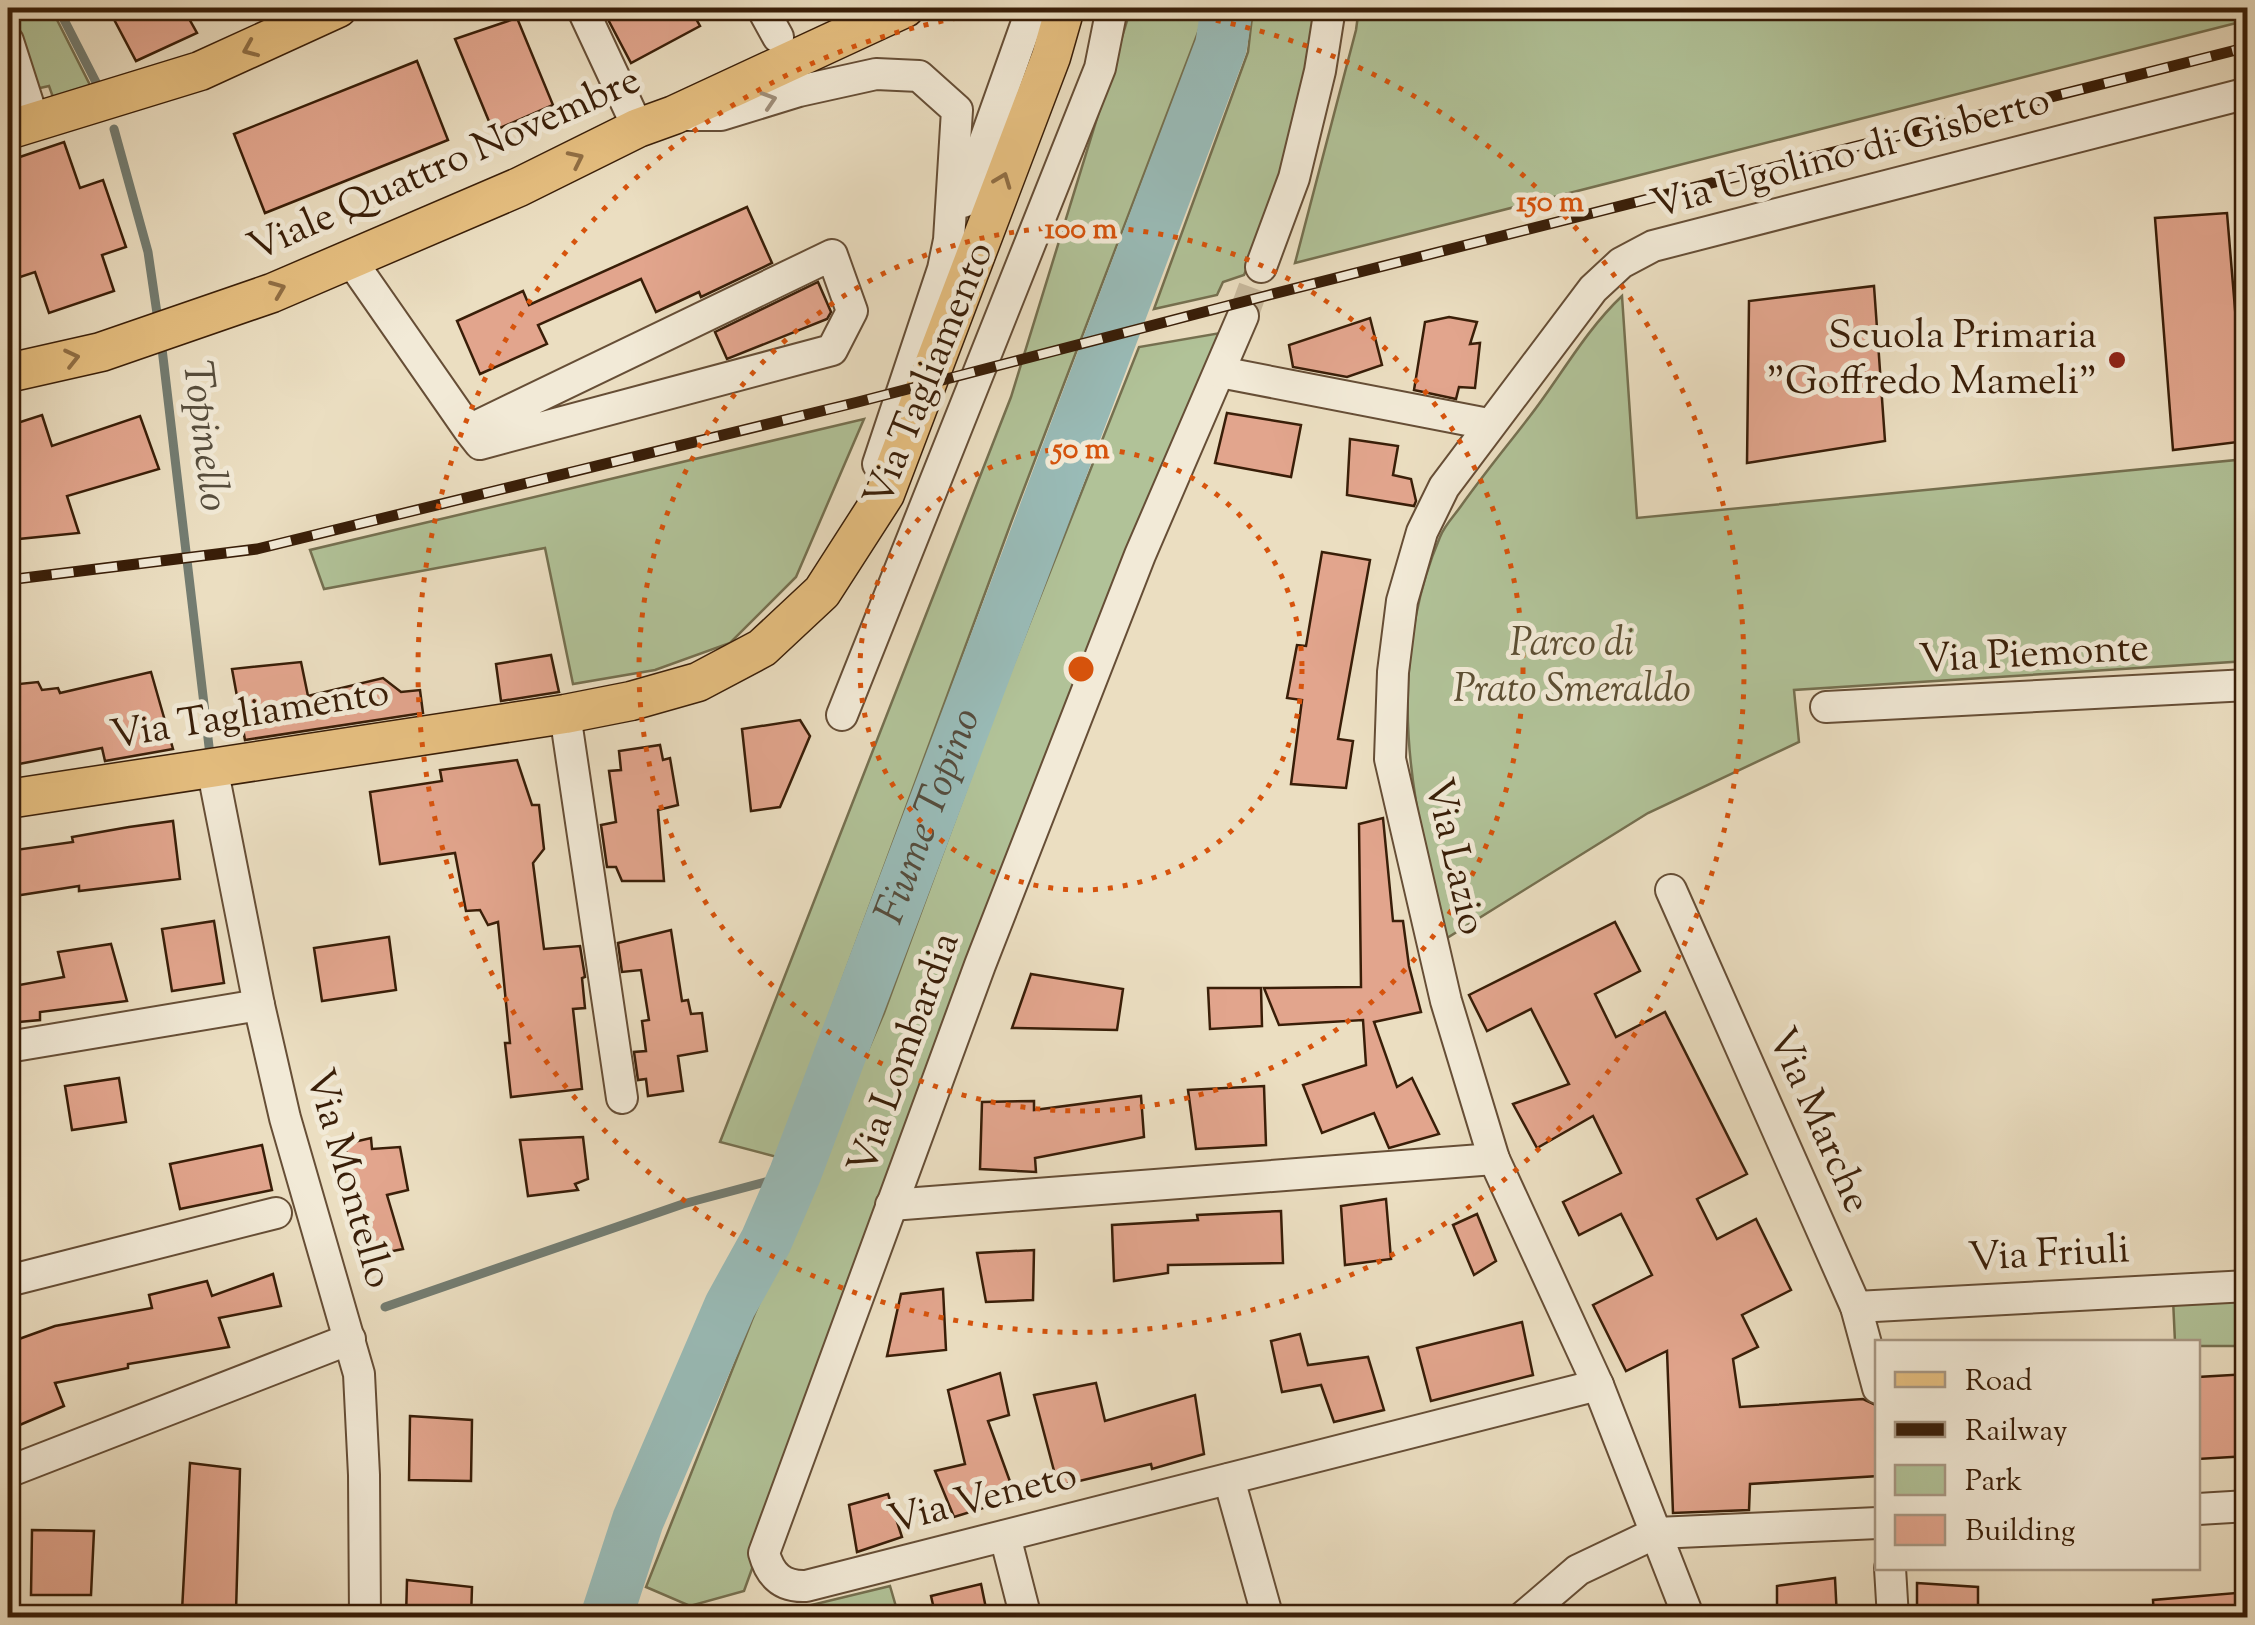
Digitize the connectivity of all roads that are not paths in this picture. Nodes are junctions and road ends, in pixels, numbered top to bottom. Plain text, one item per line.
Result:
1 (338, 8) edge
2 (582, 8) edge
3 (762, 8) edge
4 (906, 8) edge
5 (1032, 8) edge
6 (1065, 8) edge
7 (1112, 8) edge
8 (1330, 8) edge
9 (778, 37) dead end
10 (8, 41) edge
11 (2248, 93) edge
12 (674, 115) junction
13 (20, 126) edge
14 (638, 128) junction
15 (949, 240) junction
16 (350, 260) junction
17 (1261, 267) tunnel mouth
18 (1243, 316) tunnel mouth
19 (1220, 372) junction
20 (8, 373) edge
21 (1488, 424) junction
22 (469, 430) junction
23 (864, 530) junction
24 (2248, 685) edge
25 (1826, 708) dead end
26 (565, 714) junction
27 (842, 715) dead end
28 (212, 767) junction
29 (8, 799) edge
30 (1671, 890) dead end
31 (259, 1005) junction
32 (8, 1047) edge
33 (622, 1098) dead end
34 (1494, 1159) junction
35 (891, 1205) junction
36 (276, 1213) dead end
37 (8, 1281) edge
38 (2248, 1286) edge
39 (1856, 1307) junction
40 (350, 1339) junction
41 (1875, 1377) edge
42 (1598, 1385) junction
43 (8, 1472) edge
44 (1229, 1479) junction
45 (2248, 1506) edge
46 (2200, 1509) edge
47 (1875, 1523) edge
48 (1656, 1533) junction
49 (1005, 1536) junction
50 (1890, 1570) edge
51 (365, 1618) edge
52 (1026, 1618) edge
53 (1268, 1618) edge
54 (1522, 1618) edge
55 (1689, 1618) edge
56 (1893, 1618) edge

1 -> 13 main road
2 - 14 street
3 - 9 street
4 - 12 main road, Viale Quattro Novembre
5 - 15 street
23 -> 6 main road, Via Tagliamento
7 - 27 street, Via Tagliamento
8 - 17 street
10 - 13 street
11 - 21 street, Via Ugolino di Gisberto
12 - 14 main road, Viale Quattro Novembre
12 -> 15 street, Via Tagliamento
16 -> 14 main road, Viale Quattro Novembre
15 - 23 street, Via Tagliamento
20 -> 16 main road, Viale Quattro Novembre
16 - 22 street
18 - 19 street
19 - 21 street
19 - 35 street, Via Lombardia
21 - 34 street, Via Lazio
22 - 22 street
23 - 26 main road, Via Tagliamento
24 - 25 street, Via Piemonte
26 - 28 main road, Via Tagliamento
26 - 33 street
28 - 29 main road, Via Tagliamento
28 - 31 street, Via Montello
30 - 39 street, Via Marche
31 - 32 street
31 - 40 street, Via Montello
34 - 35 street, Via Lombardia
34 - 42 street, Via Lazio
35 - 49 street, Via Veneto
36 - 37 street
38 - 39 street, Via Friuli
39 - 41 street, Via Marche
40 - 43 street
40 - 51 street, Via Montello
42 - 44 street, Via Veneto
42 - 48 street, Via Lazio
44 - 49 street, Via Veneto
44 - 53 street
45 - 46 street
47 - 48 street
48 - 54 street
48 - 55 street, Via Lazio
49 - 52 street
50 - 56 street

